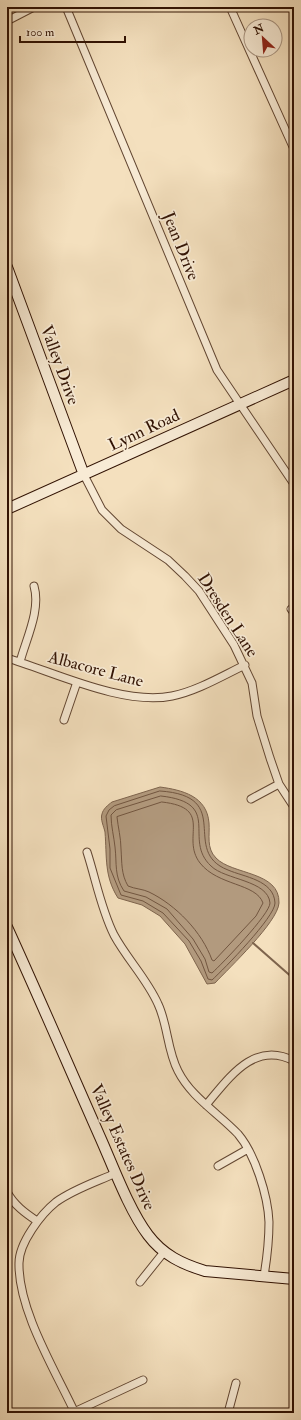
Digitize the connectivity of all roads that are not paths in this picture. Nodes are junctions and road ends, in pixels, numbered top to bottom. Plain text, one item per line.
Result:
1 (34, 7) edge
2 (66, 7) edge
3 (230, 7) edge
4 (7, 21) edge
5 (294, 149) edge
6 (7, 267) edge
7 (294, 380) edge
8 (240, 404) junction
9 (84, 475) junction
10 (294, 484) edge
11 (7, 509) edge
12 (34, 586) dead end
13 (7, 658) edge
14 (20, 662) junction
15 (245, 666) junction
16 (77, 682) junction
17 (64, 720) dead end
18 (279, 784) junction
19 (251, 800) dead end
20 (294, 807) edge
21 (87, 852) dead end
22 (7, 927) edge
23 (11, 946) edge
24 (294, 1061) edge
25 (206, 1105) junction
26 (248, 1149) junction
27 (218, 1166) dead end
28 (116, 1173) junction
29 (7, 1192) edge
30 (37, 1221) junction
31 (164, 1252) junction
32 (264, 1276) junction
33 (294, 1279) edge
34 (140, 1282) dead end
35 (143, 1380) dead end
36 (236, 1383) dead end
37 (74, 1412) edge
38 (228, 1413) edge

1 - 4 street
2 - 8 street, Jean Drive
3 - 5 street
6 - 9 street, Valley Drive
7 - 8 street, Lynn Road
8 - 9 street, Lynn Road
8 - 10 street, Jean Drive
9 - 11 street, Lynn Road
9 - 15 street, Dresden Lane
12 - 14 street
13 - 14 street, Albacore Lane
14 - 16 street, Albacore Lane
15 - 16 street, Albacore Lane
15 - 18 street, Dresden Lane
16 - 17 street
18 - 19 street
18 - 20 street, Dresden Lane
21 - 25 street
22 - 23 street, Valley Estates Drive
23 - 28 street, Valley Estates Drive
24 - 25 street
25 - 26 street
26 - 27 street
26 - 32 street
28 - 30 street
28 - 31 street, Valley Estates Drive
29 - 30 street
30 - 37 street
31 - 32 street, Valley Estates Drive
31 - 34 street
32 - 33 street, Valley Estates Drive
35 - 37 street
36 - 38 street

